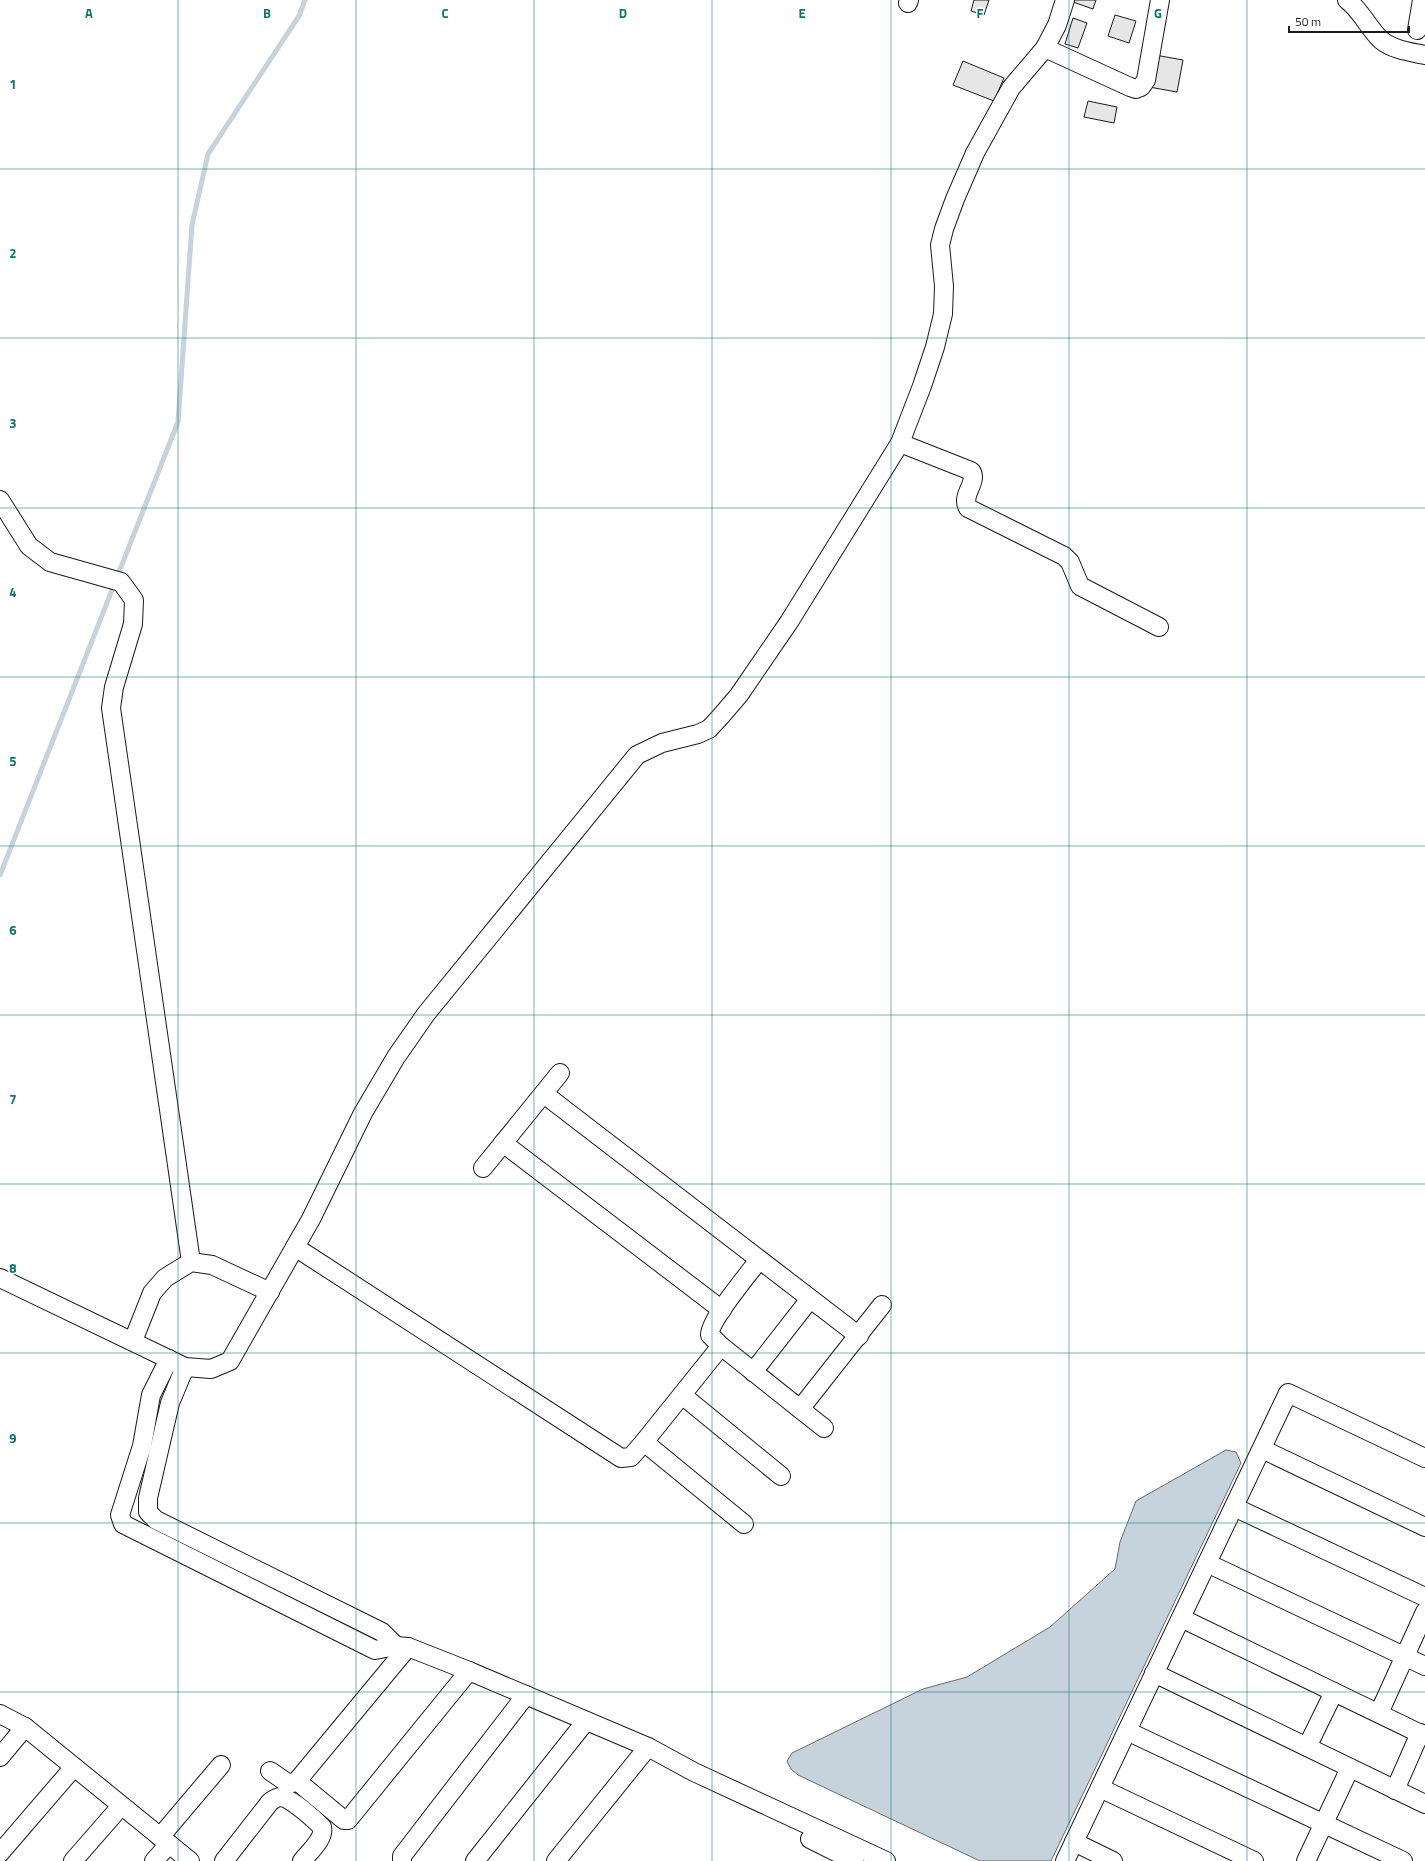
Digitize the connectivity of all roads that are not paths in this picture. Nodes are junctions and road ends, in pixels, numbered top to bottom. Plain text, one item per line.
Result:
1 (1065, 0) edge
2 (1160, 0) edge
3 (1347, 0) edge
4 (1422, 0) edge
5 (1417, 30) dead end
6 (1045, 48) junction
7 (1425, 55) edge
8 (900, 443) junction
9 (0, 500) edge
10 (1159, 628) dead end
11 (560, 1074) dead end
12 (544, 1094) junction
13 (503, 1143) junction
14 (483, 1168) dead end
15 (295, 1247) junction
16 (759, 1260) junction
17 (191, 1262) junction
18 (0, 1278) edge
19 (270, 1292) junction
20 (810, 1298) junction
21 (882, 1306) dead end
22 (722, 1310) junction
23 (859, 1336) junction
24 (132, 1341) junction
25 (721, 1346) junction
26 (169, 1359) junction
27 (185, 1367) junction
28 (753, 1372) junction
29 (682, 1395) junction
30 (800, 1409) junction
31 (824, 1428) dead end
32 (644, 1442) junction
33 (1262, 1449) junction
34 (1425, 1458) edge
35 (781, 1476) dead end
36 (1234, 1507) junction
37 (744, 1524) dead end
38 (1425, 1527) edge
39 (1207, 1563) junction
40 (1425, 1597) edge
41 (1425, 1612) edge
42 (1181, 1618) junction
43 (402, 1647) junction
44 (1405, 1656) junction
45 (1425, 1666) edge
46 (469, 1670) junction
47 (1154, 1673) junction
48 (1334, 1692) junction
49 (526, 1695) junction
50 (0, 1714) edge
51 (1378, 1714) junction
52 (586, 1721) junction
53 (25, 1728) junction
54 (1127, 1731) junction
55 (1423, 1734) edge
56 (648, 1747) junction
57 (1308, 1747) junction
58 (0, 1756) edge
59 (221, 1765) dead end
60 (74, 1767) junction
61 (1350, 1768) junction
62 (270, 1771) dead end
63 (694, 1772) junction
64 (297, 1781) junction
65 (1100, 1788) junction
66 (1396, 1790) junction
67 (1425, 1804) edge
68 (121, 1806) junction
69 (1323, 1824) junction
70 (164, 1841) junction
71 (1074, 1842) junction
72 (0, 1853) edge
73 (73, 1861) edge
74 (154, 1861) edge
75 (190, 1861) edge
76 (224, 1861) edge
77 (302, 1861) edge
78 (402, 1861) edge
79 (474, 1861) edge
80 (556, 1861) edge
81 (854, 1861) edge
82 (886, 1861) edge
83 (1065, 1861) edge
84 (1113, 1861) edge
85 (1254, 1861) edge
86 (1306, 1861) edge
87 (1403, 1861) edge

1 - 6 street
2 - 6 street
3 - 7 street
4 - 5 street
6 - 8 street
8 - 10 street
8 - 15 street
9 - 17 street
11 - 12 street
12 - 13 street
12 - 16 street
13 - 14 street
13 - 22 street
15 - 19 street
15 - 32 street
16 - 20 street
16 - 22 street
17 - 19 street
17 - 24 street
18 - 24 street
19 - 27 street
20 - 23 street
20 - 28 street
21 - 23 street
22 - 25 street
23 - 30 street
24 - 26 street
25 - 28 street
25 - 29 street
26 - 27 street
26 - 43 street
27 - 43 street
28 - 30 street
29 - 32 street
29 - 35 street
30 - 31 street
32 - 37 street
33 - 34 street
33 - 36 street
33 - 38 street
36 - 39 street
36 - 40 street
39 - 42 street
39 - 44 street
41 - 44 street
42 - 47 street
42 - 48 street
43 - 46 street
43 - 64 street
44 - 45 street
44 - 51 street
46 - 49 street
46 - 64 street
47 - 54 street
47 - 57 street
48 - 51 street
48 - 57 street
49 - 52 street
49 - 78 street
50 - 53 street
51 - 55 street
52 - 56 street
52 - 79 street
53 - 58 street
53 - 60 street
54 - 65 street
54 - 69 street
55 - 66 street
56 - 63 street
56 - 80 street
57 - 61 street
59 - 70 street
60 - 68 street
60 - 72 street
61 - 66 street
61 - 69 street
62 - 64 street
63 - 81 street
63 - 82 street
65 - 71 street
65 - 85 street
66 - 67 street
68 - 70 street
68 - 73 street
69 - 86 street
69 - 87 street
70 - 74 street
70 - 75 street
71 - 83 street
71 - 84 street
76 - 77 street

